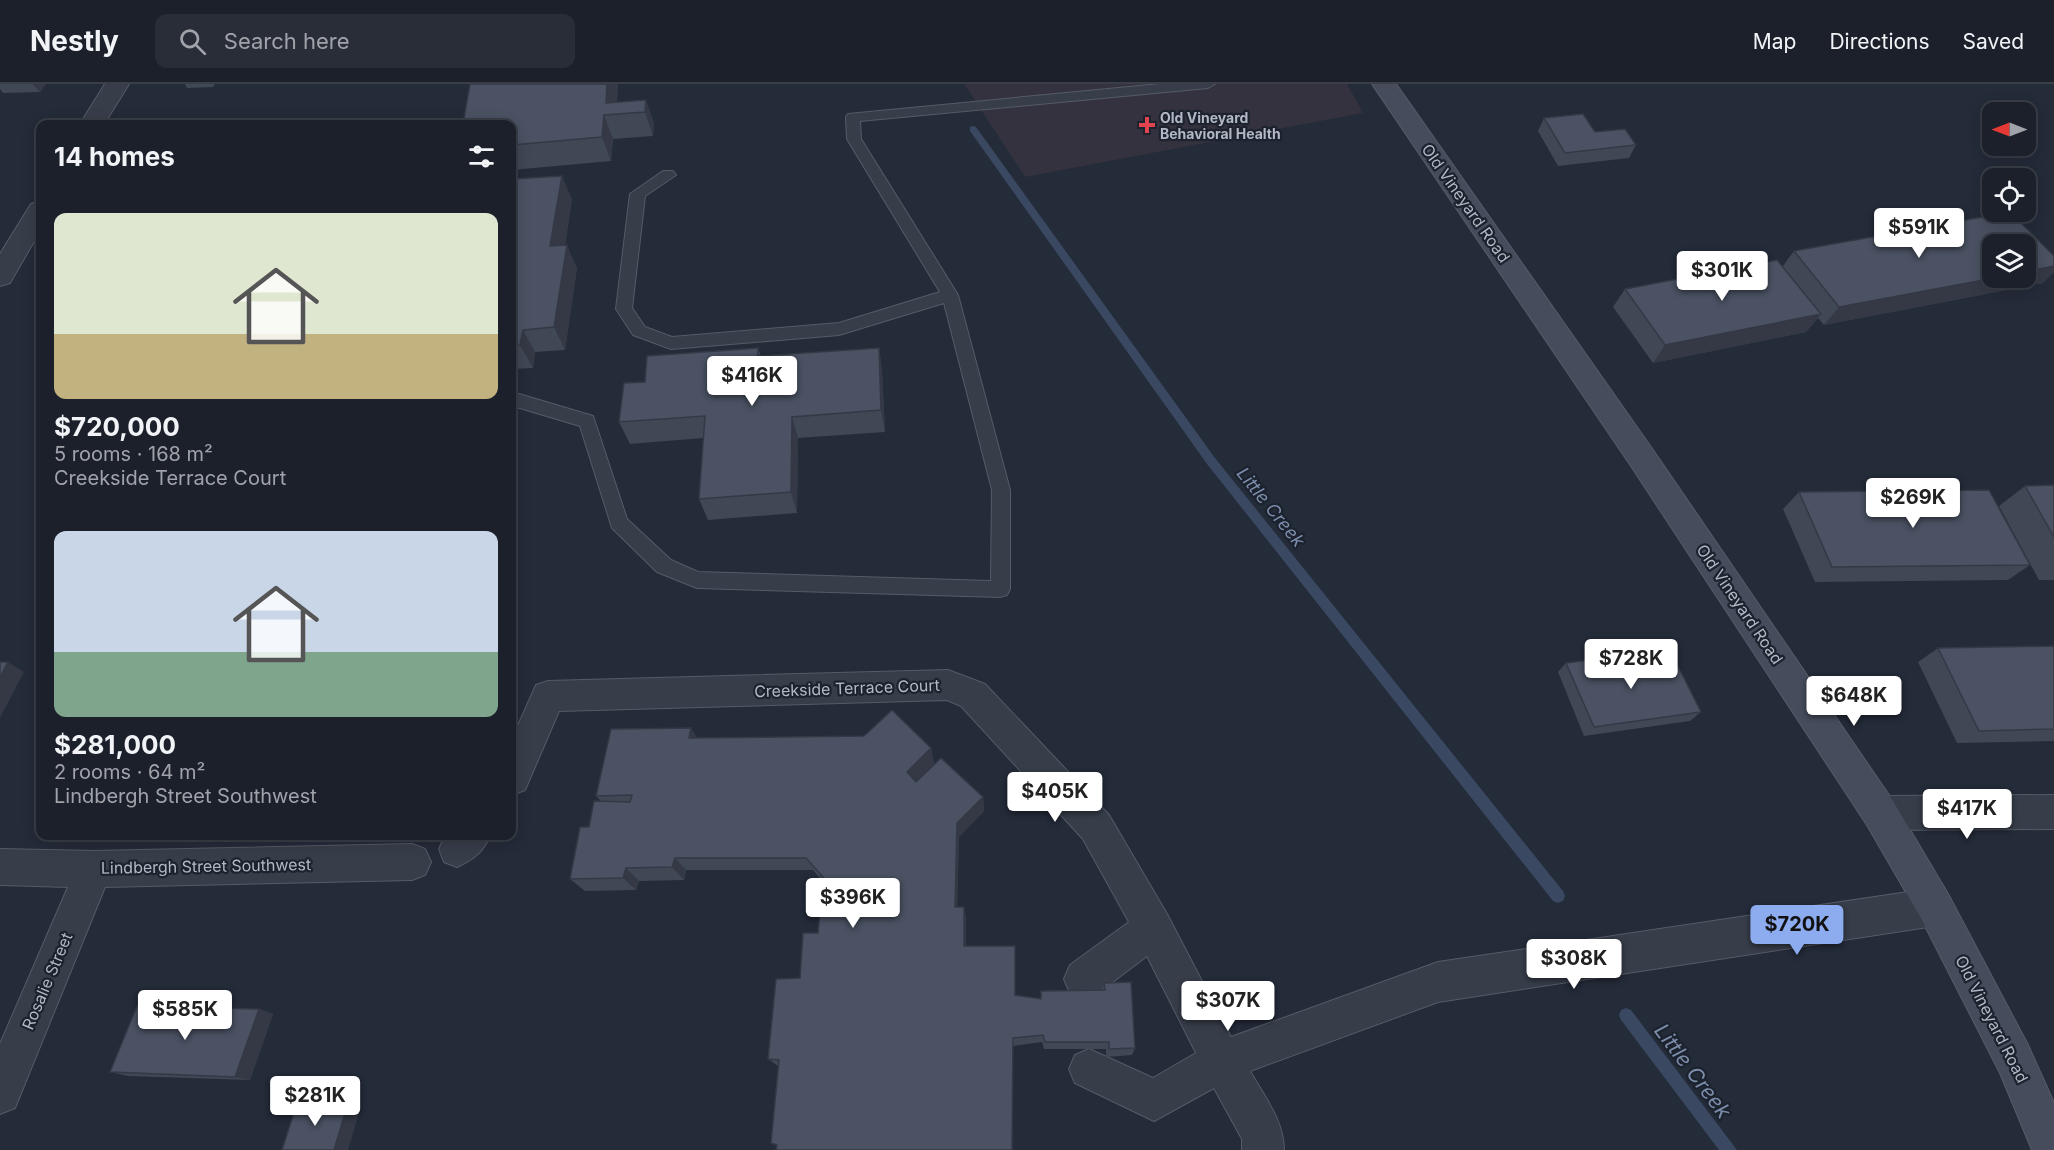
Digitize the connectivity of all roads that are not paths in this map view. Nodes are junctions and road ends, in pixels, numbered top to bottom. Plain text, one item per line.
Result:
1 (117, 84) edge
2 (1209, 84) edge
3 (1384, 84) edge
4 (94, 120) edge
5 (668, 175) dead end
6 (36, 217) edge
7 (0, 276) edge
8 (950, 295) junction
9 (519, 401) dead end
10 (516, 769) edge
11 (2054, 812) edge
12 (1880, 813) junction
13 (412, 862) dead end
14 (0, 867) edge
15 (94, 868) junction
16 (1935, 907) junction
17 (1153, 928) junction
18 (1084, 979) dead end
19 (1222, 1061) junction
20 (1089, 1069) edge
21 (0, 1093) edge
22 (1263, 1150) edge
23 (2053, 1150) edge

1 - 4 street
2 - 8 lane
3 - 12 street, Old Vineyard Road
5 - 8 lane
6 - 7 street
8 - 9 lane
10 - 17 street, Creekside Terrace Court
11 - 12 street
12 - 16 street, Old Vineyard Road
13 - 15 street, Lindbergh Street Southwest
14 - 15 street, Lindbergh Street Southwest
15 - 21 street, Rosalie Street
16 - 19 street
16 - 23 street, Old Vineyard Road
17 - 18 street
17 - 19 street, Creekside Terrace Court
19 - 20 street
19 - 22 street, Creekside Terrace Court

